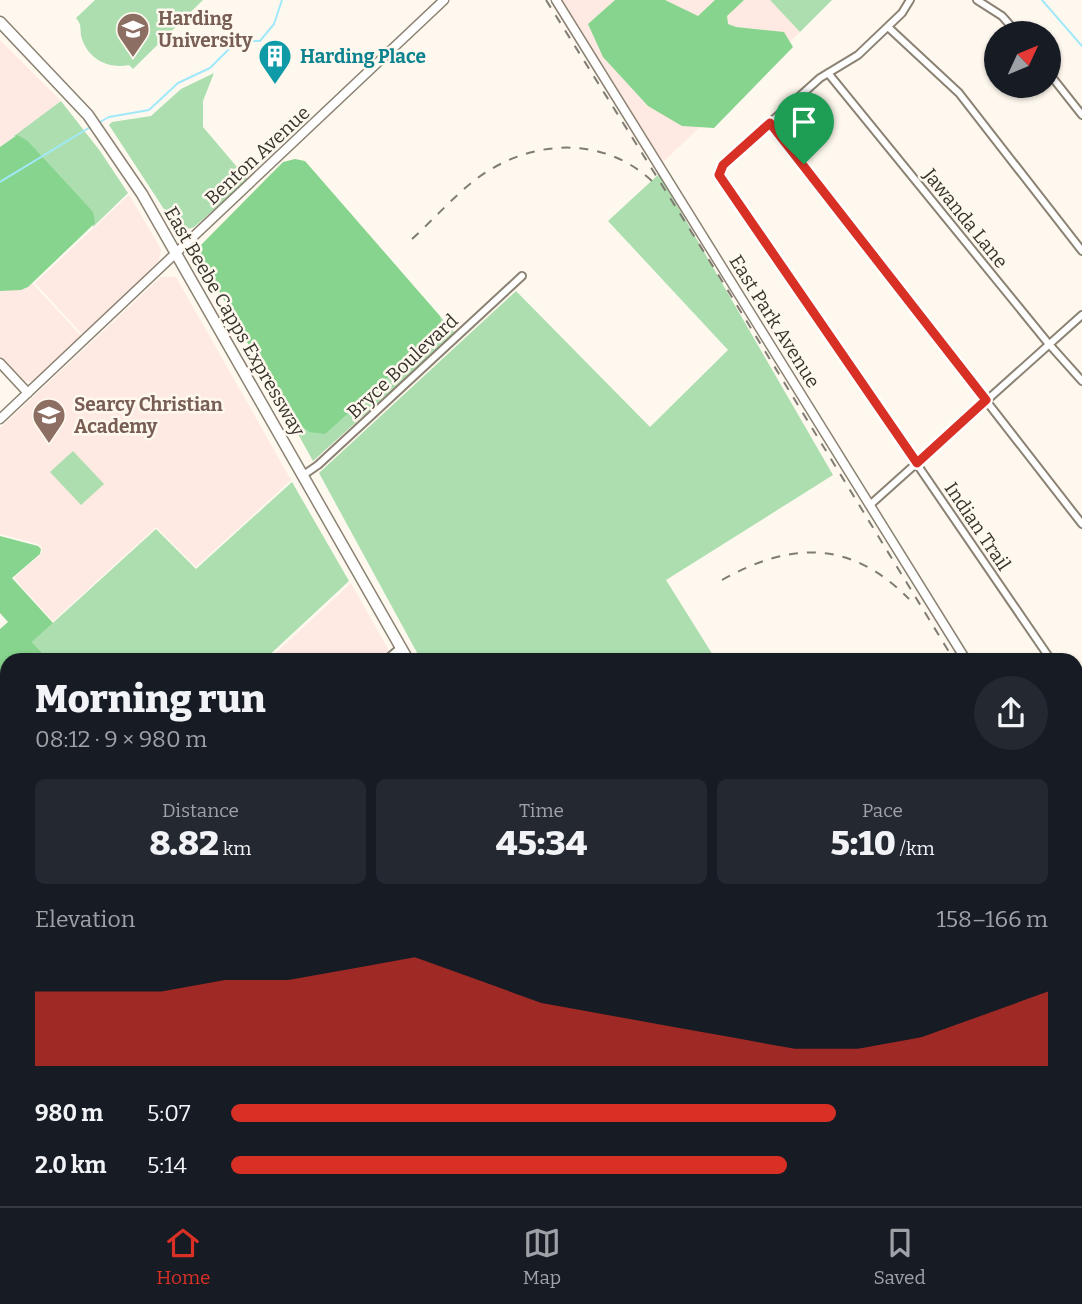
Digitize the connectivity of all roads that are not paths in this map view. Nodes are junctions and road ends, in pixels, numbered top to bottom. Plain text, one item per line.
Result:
1 (443, 0) edge
2 (556, 0) edge
3 (910, 0) edge
4 (977, 0) edge
5 (1006, 21) edge
6 (0, 22) edge
7 (888, 27) junction
8 (828, 73) junction
9 (1061, 88) edge
10 (1082, 114) edge
11 (770, 123) junction
12 (176, 251) junction
13 (1082, 251) edge
14 (522, 276) dead end
15 (1082, 315) edge
16 (1048, 343) junction
17 (0, 363) edge
18 (1082, 381) edge
19 (28, 393) junction
20 (986, 400) junction
21 (0, 419) edge
22 (917, 463) junction
23 (302, 476) junction
24 (871, 504) junction
25 (1082, 524) edge
26 (401, 647) junction
27 (394, 653) edge
28 (404, 653) edge
29 (962, 653) edge
30 (1046, 653) edge

1 - 12 street, Benton Avenue
2 - 24 street, East Park Avenue
3 - 7 street, Indian Trail
4 - 5 street
6 - 12 main road, East Beebe Capps Expressway
7 - 8 street, Indian Trail
7 - 13 street
8 - 11 street, Indian Trail
8 - 16 street, Jawanda Lane
9 - 10 street
11 - 20 street
11 - 22 street, Indian Trail
12 - 19 street, Benton Avenue
12 - 23 main road, East Beebe Capps Expressway
14 - 23 street, Bryce Boulevard
15 - 16 street
16 - 18 street, Jawanda Lane
16 - 20 street
17 - 19 street
19 - 21 street, Benton Avenue
20 - 22 street
20 - 25 street
22 - 24 street
22 - 30 street, Indian Trail
23 - 26 main road, East Beebe Capps Expressway
24 - 29 street, East Park Avenue
26 - 27 street
26 - 28 main road, East Beebe Capps Expressway

